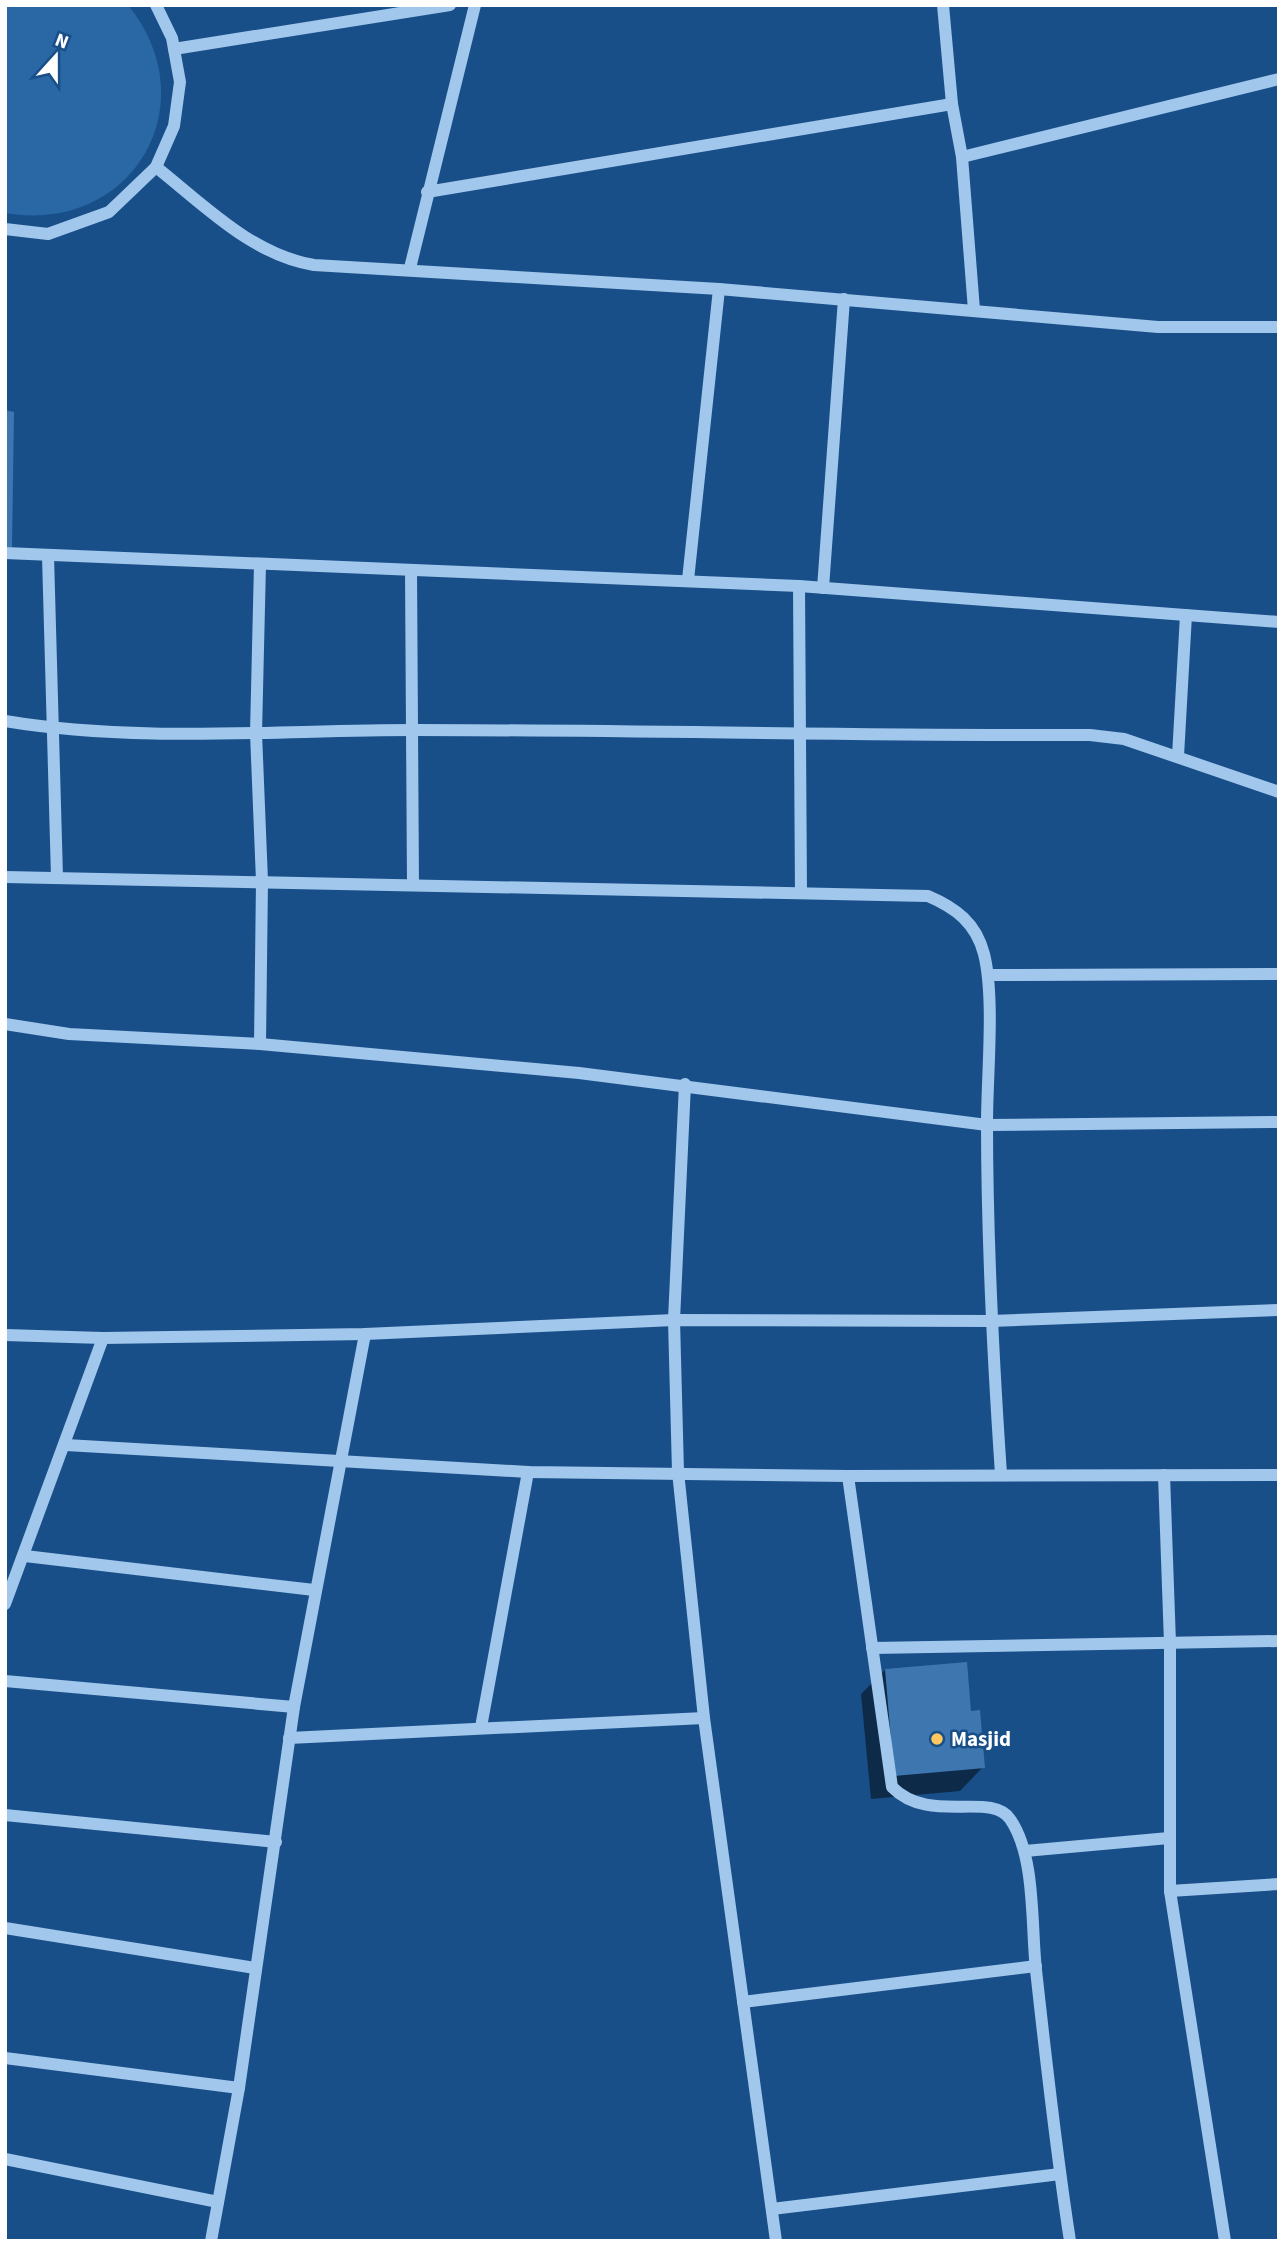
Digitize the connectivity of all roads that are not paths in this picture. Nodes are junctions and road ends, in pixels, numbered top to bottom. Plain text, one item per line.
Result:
1 (156, 5) edge
2 (450, 5) edge
3 (475, 5) edge
4 (943, 5) edge
5 (436, 6) edge
6 (174, 49) junction
7 (1279, 79) edge
8 (952, 104) junction
9 (962, 157) junction
10 (156, 167) junction
11 (427, 192) junction
12 (5, 229) edge
13 (410, 268) junction
14 (719, 289) junction
15 (844, 299) junction
16 (974, 310) junction
17 (1279, 327) edge
18 (5, 553) edge
19 (48, 556) junction
20 (260, 564) junction
21 (411, 570) junction
22 (688, 580) junction
23 (799, 586) junction
24 (823, 588) junction
25 (1186, 615) junction
26 (1279, 622) edge
27 (5, 721) edge
28 (53, 729) junction
29 (413, 730) junction
30 (256, 733) junction
31 (800, 736) junction
32 (1178, 756) junction
33 (1279, 792) edge
34 (5, 877) edge
35 (57, 877) junction
36 (262, 881) junction
37 (413, 885) junction
38 (802, 893) junction
39 (1279, 974) edge
40 (988, 975) junction
41 (5, 1024) edge
42 (260, 1044) junction
43 (685, 1084) junction
44 (1279, 1122) edge
45 (987, 1125) junction
46 (1279, 1310) edge
47 (674, 1320) junction
48 (991, 1321) junction
49 (365, 1334) junction
50 (5, 1335) edge
51 (103, 1338) junction
52 (66, 1445) junction
53 (340, 1463) junction
54 (528, 1472) junction
55 (678, 1472) junction
56 (1001, 1474) junction
57 (1164, 1475) junction
58 (1279, 1475) edge
59 (848, 1476) junction
60 (24, 1556) junction
61 (314, 1590) junction
62 (5, 1604) edge
63 (1279, 1641) edge
64 (1170, 1643) junction
65 (872, 1648) junction
66 (5, 1681) edge
67 (293, 1707) junction
68 (704, 1718) junction
69 (481, 1727) junction
70 (289, 1738) junction
71 (5, 1815) edge
72 (1169, 1838) junction
73 (276, 1842) junction
74 (1026, 1851) junction
75 (1279, 1884) edge
76 (1170, 1891) junction
77 (5, 1927) edge
78 (1035, 1966) junction
79 (255, 1968) junction
80 (743, 2001) junction
81 (5, 2058) edge
82 (239, 2088) junction
83 (5, 2159) edge
84 (1059, 2174) junction
85 (218, 2202) junction
86 (772, 2209) junction
87 (211, 2241) edge
88 (776, 2241) edge
89 (1070, 2241) edge
90 (1225, 2241) edge

1 - 6 street
2 - 5 street
3 - 11 street
4 - 8 street
5 - 6 street
6 - 10 street
7 - 9 street
8 - 9 street
8 - 11 street
9 - 16 street
10 - 12 street
10 - 13 street
11 - 13 street
13 - 14 street
14 - 15 street
14 - 22 street
15 - 16 street
15 - 24 street
16 - 17 street
18 - 19 street
19 - 20 street
19 - 28 street
20 - 21 street
20 - 30 street
21 - 22 street
21 - 29 street
22 - 23 street
23 - 24 street
23 - 31 street
24 - 25 street
25 - 26 street
25 - 32 street
27 - 28 street
28 - 30 street
28 - 35 street
29 - 30 street
29 - 31 street
29 - 37 street
30 - 36 street
31 - 32 street
31 - 38 street
32 - 33 street
34 - 35 street
35 - 36 street
36 - 37 street
36 - 42 street
37 - 38 street
38 - 40 street
39 - 40 street
40 - 45 street
41 - 42 street
42 - 43 street
43 - 45 street
43 - 47 street
44 - 45 street
45 - 48 street
46 - 48 street
47 - 48 street
47 - 49 street
47 - 55 street
48 - 56 street
49 - 51 street
49 - 53 street
50 - 51 street
51 - 52 street
52 - 53 street
52 - 60 street
53 - 54 street
53 - 61 street
54 - 55 street
54 - 69 street
55 - 59 street
55 - 68 street
56 - 57 street
56 - 59 street
57 - 58 street
57 - 64 street
59 - 65 street
60 - 61 street
60 - 62 street
61 - 67 street
63 - 64 street
64 - 65 street
64 - 72 street
65 - 74 street
66 - 67 street
67 - 70 street
68 - 69 street
68 - 80 street
69 - 70 street
70 - 73 street
71 - 73 street
72 - 74 street
72 - 76 street
73 - 79 street
74 - 78 street
75 - 76 street
76 - 90 street
77 - 79 street
78 - 80 street
78 - 84 street
79 - 82 street
80 - 86 street
81 - 82 street
82 - 85 street
83 - 85 street
84 - 86 street
84 - 89 street
85 - 87 street
86 - 88 street

